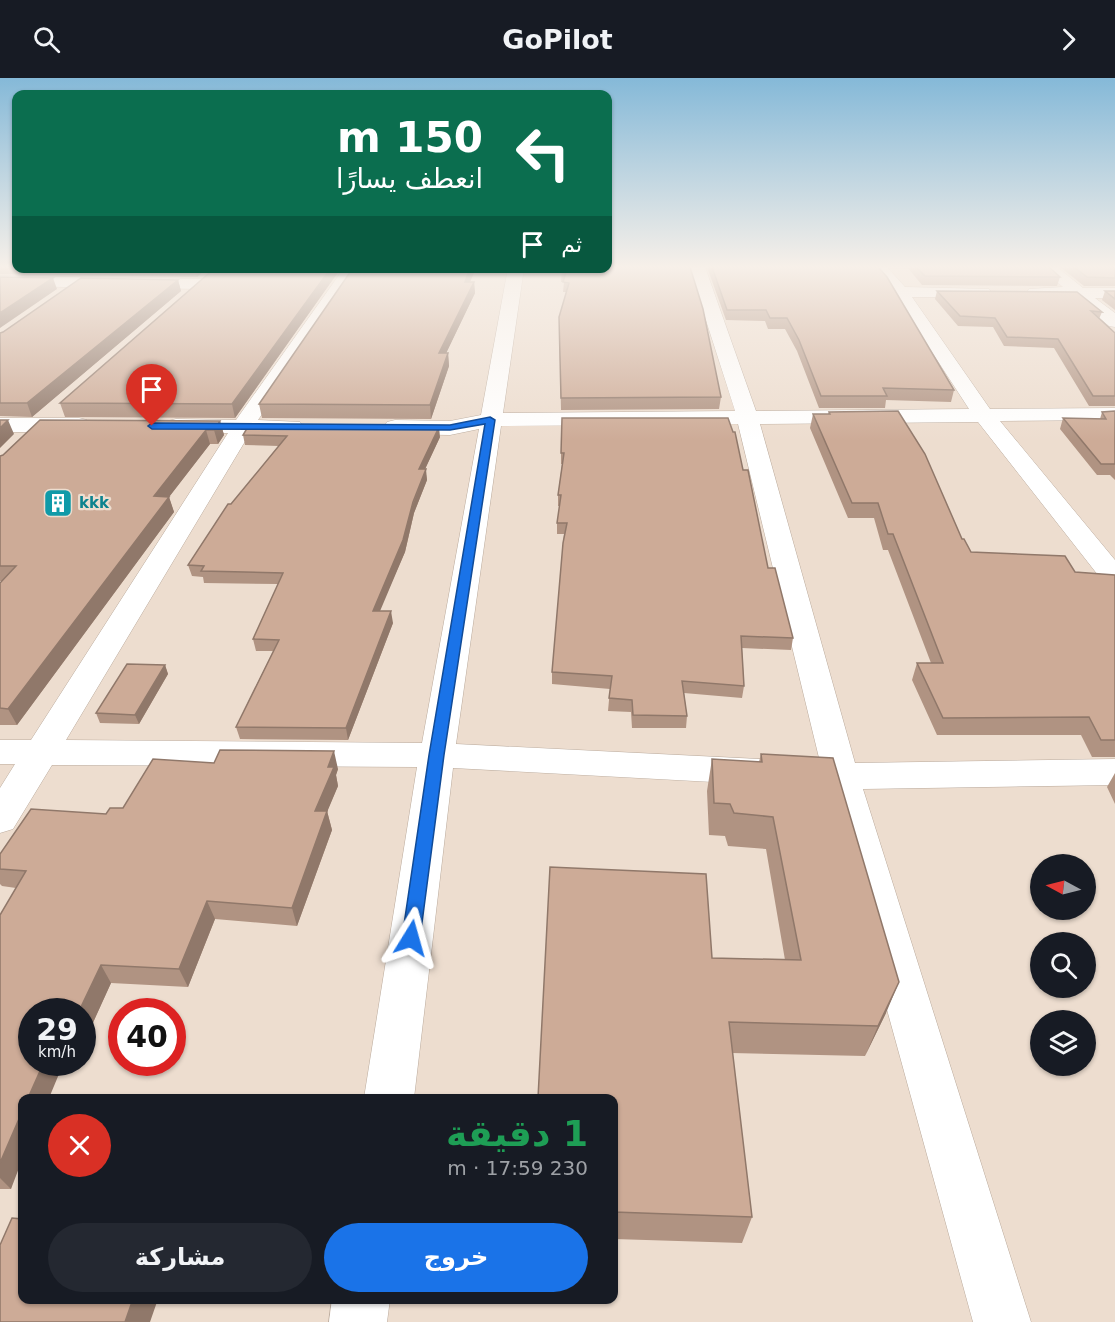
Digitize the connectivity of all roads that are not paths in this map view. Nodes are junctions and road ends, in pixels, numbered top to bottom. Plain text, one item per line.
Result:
1 (313, 325) edge
2 (506, 325) edge
3 (716, 325) edge
4 (923, 325) edge
5 (56, 410) dead end
6 (982, 414) junction
7 (1115, 414) edge
8 (747, 417) junction
9 (490, 420) junction
10 (0, 424) edge
11 (39, 425) junction
12 (99, 426) edge
13 (159, 426) edge
14 (243, 426) junction
15 (312, 427) edge
16 (369, 427) edge
17 (16, 448) edge
18 (1115, 578) edge
19 (42, 751) junction
20 (0, 752) edge
21 (437, 755) junction
22 (1115, 772) edge
23 (841, 776) junction
24 (0, 819) edge
25 (390, 1094) edge
26 (360, 1304) edge
27 (357, 1322) edge
28 (1002, 1322) edge

1 - 14 street
2 - 9 street
3 - 8 street
4 - 6 street
5 - 11 street
6 - 7 street
6 - 8 street
6 - 18 street
8 - 9 street
8 - 23 street
9 - 16 street
9 - 21 street
10 - 11 street
11 - 12 street
11 - 17 street
13 - 14 street
14 - 15 street
14 - 19 street
19 - 20 street
19 - 21 street
19 - 24 street
21 - 23 street
21 - 25 street
22 - 23 street
23 - 28 street
26 - 27 street

